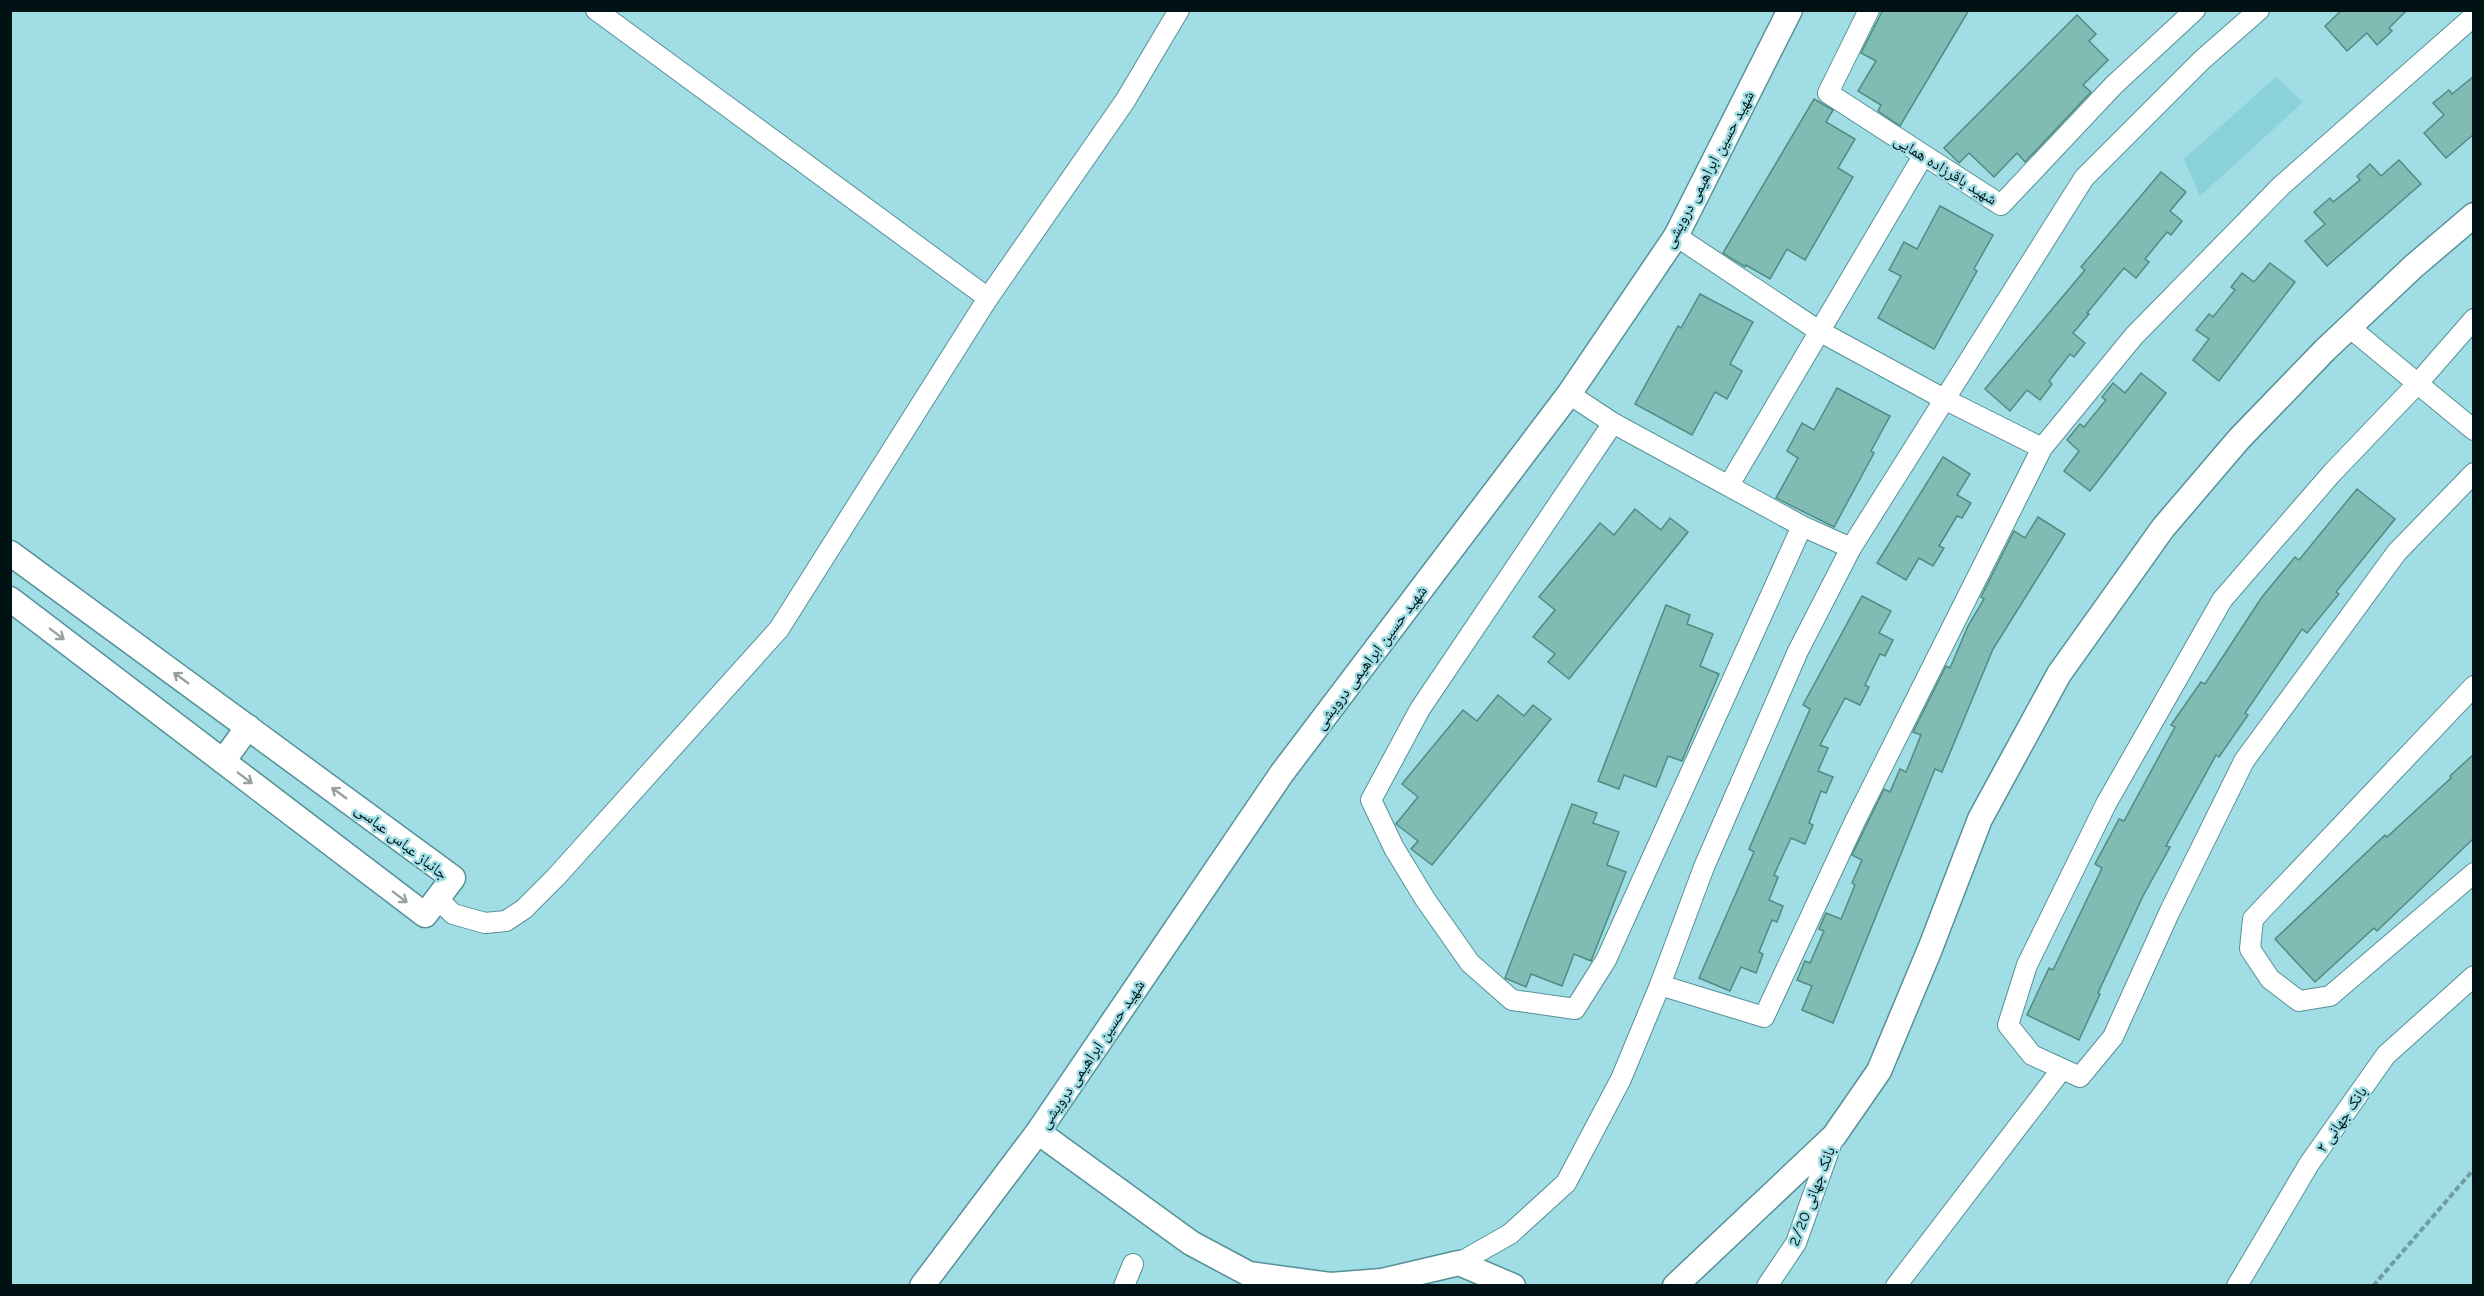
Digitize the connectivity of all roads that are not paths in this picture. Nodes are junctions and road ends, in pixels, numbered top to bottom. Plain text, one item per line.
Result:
1 (596, 10) edge
2 (1179, 10) edge
3 (1790, 10) edge
4 (1869, 10) edge
5 (2195, 10) edge
6 (2259, 10) edge
7 (2474, 16) edge
8 (1923, 156) junction
9 (2474, 215) edge
10 (1676, 236) junction
11 (988, 298) junction
12 (2474, 319) edge
13 (2349, 327) junction
14 (1819, 331) junction
15 (2418, 383) junction
16 (1569, 394) junction
17 (1944, 399) junction
18 (1613, 423) junction
19 (2474, 430) edge
20 (2042, 448) junction
21 (2474, 473) edge
22 (1729, 485) junction
23 (1802, 526) junction
24 (1851, 548) junction
25 (10, 553) edge
26 (10, 599) edge
27 (2474, 686) edge
28 (248, 727) junction
29 (223, 761) junction
30 (2474, 873) edge
31 (438, 899) junction
32 (2474, 976) edge
33 (1660, 985) junction
34 (2062, 1069) junction
35 (1038, 1132) junction
36 (1834, 1136) junction
37 (1459, 1263) junction
38 (1132, 1264) dead end
39 (1246, 1280) edge
40 (922, 1286) edge
41 (1124, 1286) edge
42 (1513, 1286) edge
43 (1675, 1286) edge
44 (1767, 1286) edge
45 (1896, 1286) edge
46 (2236, 1286) edge

1 - 11 street
2 - 11 street
3 - 10 street, شهید حسین ابراهیمی درویشی
4 - 8 street, شهید باقرزاده همایی
5 - 8 street, شهید باقرزاده همایی
6 - 17 street
7 - 20 street
8 - 14 street
9 - 13 street
10 - 14 street
10 - 16 street, شهید حسین ابراهیمی درویشی
11 - 31 street
12 - 15 street
13 - 15 street
13 - 36 street
14 - 17 street
14 - 22 street
15 - 19 street
15 - 34 street
16 - 18 street
16 - 35 street, شهید حسین ابراهیمی درویشی
17 - 20 street
17 - 24 street
18 - 22 street
18 - 23 street
20 - 33 street
21 - 34 street
22 - 23 street
23 - 24 street
24 - 33 street
28 -> 25 street, جانباز عباس عباسی
26 -> 29 street, جانباز عباس عباسی
27 - 30 street
28 - 29 street
31 -> 28 street, جانباز عباس عباسی
29 -> 31 street, جانباز عباس عباسی
32 - 46 street, بانک جهانی ۲
33 - 37 street
34 - 45 street
35 - 39 street
35 - 40 street, شهید حسین ابراهیمی درویشی
36 - 43 street
36 - 44 street, بانک جهانی 2/20
37 - 39 street
37 - 42 street
38 - 41 street

